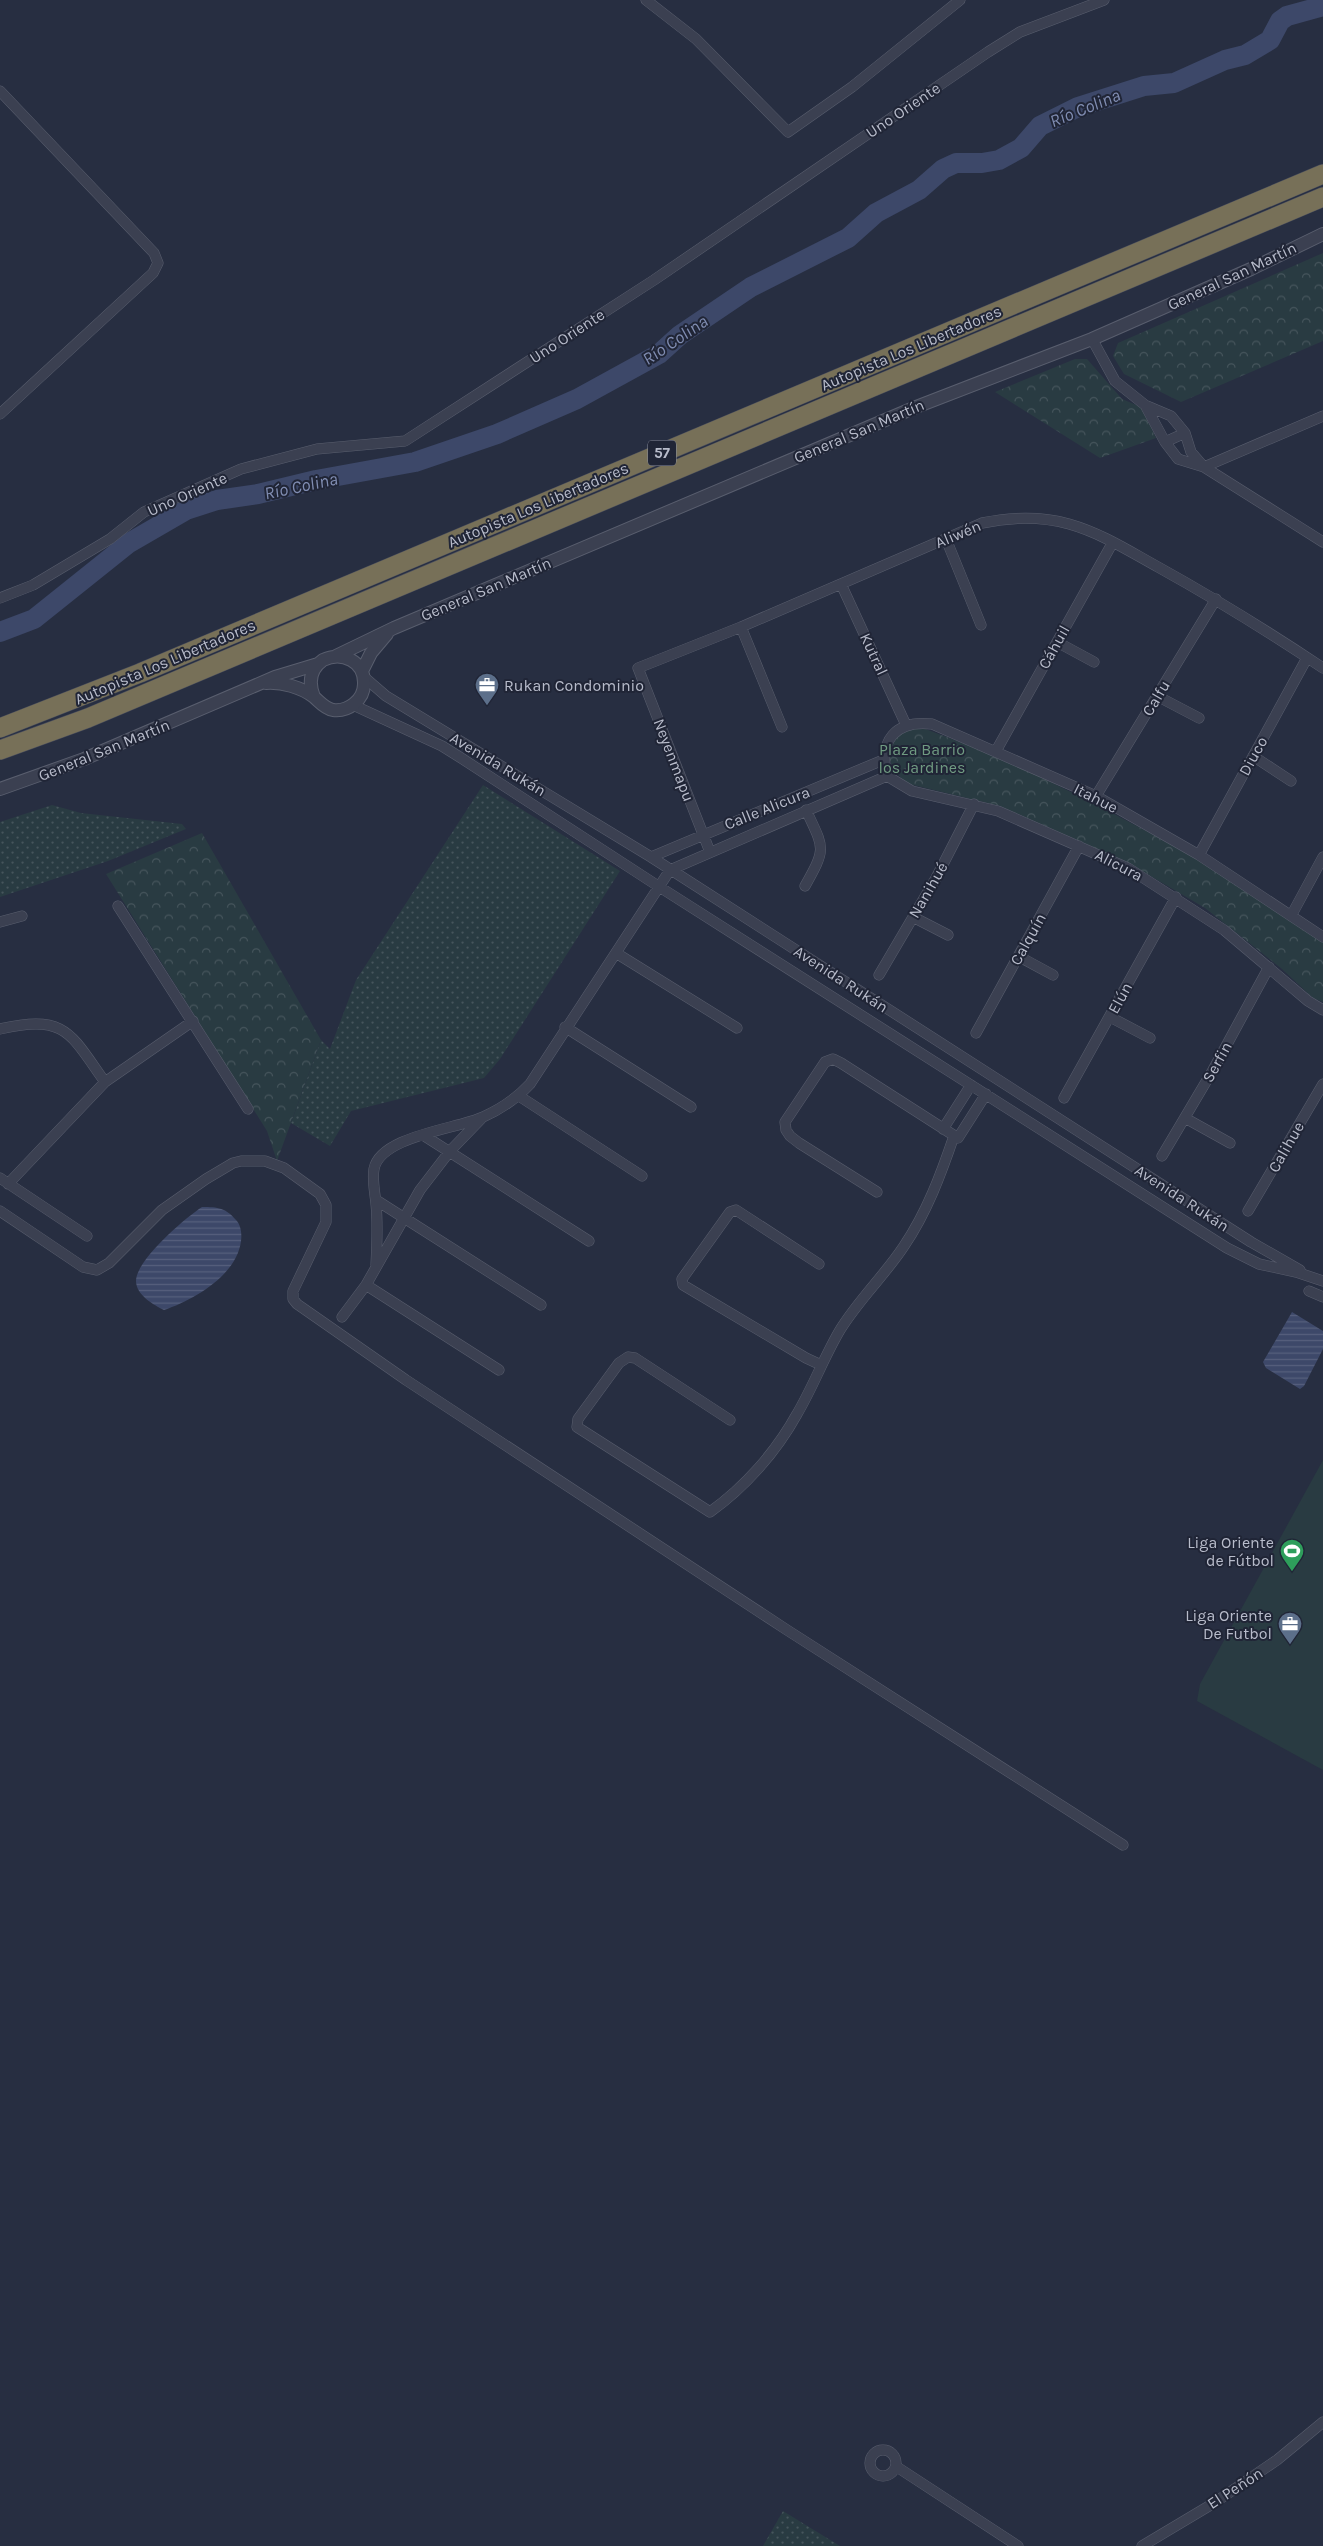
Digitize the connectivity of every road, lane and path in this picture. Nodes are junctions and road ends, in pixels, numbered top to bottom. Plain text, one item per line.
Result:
1 (646, 0) edge
2 (960, 0) edge
3 (1104, 0) edge
4 (0, 91) edge
5 (1323, 174) edge
6 (1323, 197) edge
7 (1323, 234) edge
8 (1092, 339) junction
9 (1145, 405) junction
10 (0, 414) edge
11 (1323, 416) edge
12 (1185, 433) junction
13 (1165, 442) junction
14 (1204, 467) junction
15 (946, 540) junction
16 (1113, 542) junction
17 (1323, 542) edge
18 (841, 584) junction
19 (0, 598) edge
20 (1216, 599) junction
21 (981, 625) dead end
22 (741, 627) junction
23 (394, 628) junction
24 (1057, 642) junction
25 (336, 656) junction
26 (1307, 658) junction
27 (1094, 662) dead end
28 (318, 664) junction
29 (638, 668) joint
30 (1323, 668) edge
31 (363, 674) junction
32 (262, 684) junction
33 (1157, 696) junction
34 (314, 697) junction
35 (353, 705) junction
36 (1199, 718) dead end
37 (906, 725) junction
38 (782, 727) dead end
39 (0, 728) edge
40 (0, 750) edge
41 (996, 751) junction
42 (1253, 756) junction
43 (883, 760) junction
44 (887, 776) junction
45 (522, 779) junction
46 (1291, 781) dead end
47 (0, 789) edge
48 (514, 792) junction
49 (1096, 796) junction
50 (974, 804) junction
51 (806, 810) junction
52 (703, 835) junction
53 (1079, 846) junction
54 (710, 852) junction
55 (1199, 855) junction
56 (651, 857) junction
57 (1323, 857) edge
58 (670, 870) junction
59 (658, 886) junction
60 (805, 886) dead end
61 (1176, 897) junction
62 (118, 906) dead end
63 (22, 916) dead end
64 (1291, 916) junction
65 (913, 917) junction
66 (0, 922) edge
67 (948, 935) dead end
68 (1323, 937) edge
69 (616, 953) junction
70 (1018, 956) junction
71 (1269, 967) junction
72 (879, 975) dead end
73 (1052, 975) dead end
74 (864, 994) junction
75 (1323, 1010) edge
76 (854, 1011) junction
77 (1110, 1017) junction
78 (193, 1021) junction
79 (565, 1027) junction
80 (737, 1028) dead end
81 (0, 1029) edge
82 (976, 1033) dead end
83 (1150, 1038) dead end
84 (105, 1082) junction
85 (1323, 1084) edge
86 (971, 1085) junction
87 (986, 1094) junction
88 (519, 1096) junction
89 (1064, 1098) dead end
90 (692, 1107) dead end
91 (248, 1109) dead end
92 (482, 1118) junction
93 (1059, 1118) junction
94 (1185, 1118) junction
95 (944, 1129) junction
96 (1049, 1134) junction
97 (423, 1135) junction
98 (956, 1137) junction
99 (1230, 1143) dead end
100 (450, 1151) junction
101 (1162, 1156) dead end
102 (642, 1176) dead end
103 (4, 1181) edge
104 (877, 1192) dead end
105 (376, 1200) junction
106 (0, 1211) edge
107 (1248, 1211) dead end
108 (403, 1217) junction
109 (87, 1236) dead end
110 (589, 1241) dead end
111 (818, 1264) dead end
112 (376, 1265) junction
113 (1321, 1281) edge
114 (366, 1285) junction
115 (1309, 1291) dead end
116 (1323, 1297) edge
117 (541, 1305) dead end
118 (342, 1317) dead end
119 (821, 1365) junction
120 (499, 1370) dead end
121 (730, 1420) dead end
122 (1123, 1845) dead end
123 (1323, 2422) edge
124 (896, 2467) dead end
125 (1018, 2546) edge
126 (1142, 2546) edge

1 - 2 street
3 - 19 street, Uno Oriente
4 - 10 street
5 - 39 highway, Autopista Los Libertadores / 57
6 - 40 highway, Autopista Los Libertadores / 57
7 - 8 street, General San Martín
8 - 9 street
8 - 23 street, General San Martín
9 - 12 street
9 - 13 street
11 - 14 street
12 - 13 street
12 - 14 street
13 - 14 street
14 - 17 street
15 - 16 street, Aliwén
15 - 18 street, Aliwén
15 - 21 street
16 - 20 street, Aliwén
16 - 24 street, Cáhuil
18 - 22 street, Aliwén
18 - 37 street, Kutral
20 - 26 street, Aliwén
20 - 33 street, Calfu
22 - 29 street, Aliwén
22 - 38 street
23 - 25 street, General San Martín
23 - 31 street, General San Martín
24 - 27 street
24 - 41 street, Cáhuil
25 - 28 street
25 - 31 street
26 - 30 street, Aliwén
26 - 42 street, Diuco
28 - 32 street, General San Martín
28 - 34 street
29 - 52 street, Neyenmapu
31 - 35 street
31 - 45 street, Avenida Rukán
32 - 34 street, General San Martín
32 - 47 street, General San Martín
33 - 36 street
33 - 49 street, Calfu
34 - 35 street
35 - 48 street, Avenida Rukán
37 - 41 street, Itahue
37 - 43 street
41 - 49 street, Itahue
42 - 46 street
42 - 55 street, Diuco
43 - 44 street
43 - 52 street, Calle Alicura
44 - 50 street, Alicura
44 - 51 street, Calle Alicura
45 - 48 street
45 - 56 street, Avenida Rukán
48 - 59 street, Avenida Rukán
49 - 55 street, Itahue
50 - 53 street, Alicura
50 - 65 street, Nanihué
51 - 54 street, Calle Alicura
51 - 60 street
52 - 54 street, Neyenmapu
52 - 56 street, Calle Alicura
53 - 61 street, Alicura
53 - 70 street, Calquín
54 - 58 street, Calle Alicura
55 - 64 street, Itahue
56 - 58 street, Avenida Rukán
57 - 64 street
58 - 59 street
58 - 74 street, Avenida Rukán
59 - 69 street
59 - 76 street, Avenida Rukán
61 - 71 street, Alicura
61 - 77 street, Elún
62 - 78 street
63 - 66 street
64 - 68 street, Itahue
65 - 67 street
65 - 72 street, Nanihué
69 - 79 street
69 - 80 street
70 - 73 street
70 - 82 street, Calquín
71 - 75 street, Alicura
71 - 94 street, Serfin
74 - 76 street
74 - 93 street, Avenida Rukán
76 - 86 street, Avenida Rukán
77 - 83 street
77 - 89 street, Elún
78 - 84 street
78 - 91 street
79 - 88 street
79 - 90 street
81 - 84 street
84 - 103 street
85 - 107 street, Calihue
86 - 87 street, Avenida Rukán
86 - 95 street
87 - 96 street, Avenida Rukán
87 - 98 street
88 - 92 street
88 - 102 street
92 - 97 street
92 - 100 street
93 - 96 street
93 - 113 street, Avenida Rukán
94 - 99 street
94 - 101 street, Serfin
95 - 98 street
95 - 104 street
96 - 113 street, Avenida Rukán
97 - 100 street
97 - 105 street
98 - 119 street
100 - 108 street
100 - 110 street
103 - 109 street
105 - 108 street
105 - 112 street
106 - 122 street
108 - 112 street
108 - 117 street
111 - 119 street
112 - 114 street
114 - 118 street
114 - 120 street
115 - 116 street
119 - 121 street
123 - 126 street, El Peñón
124 - 125 street

